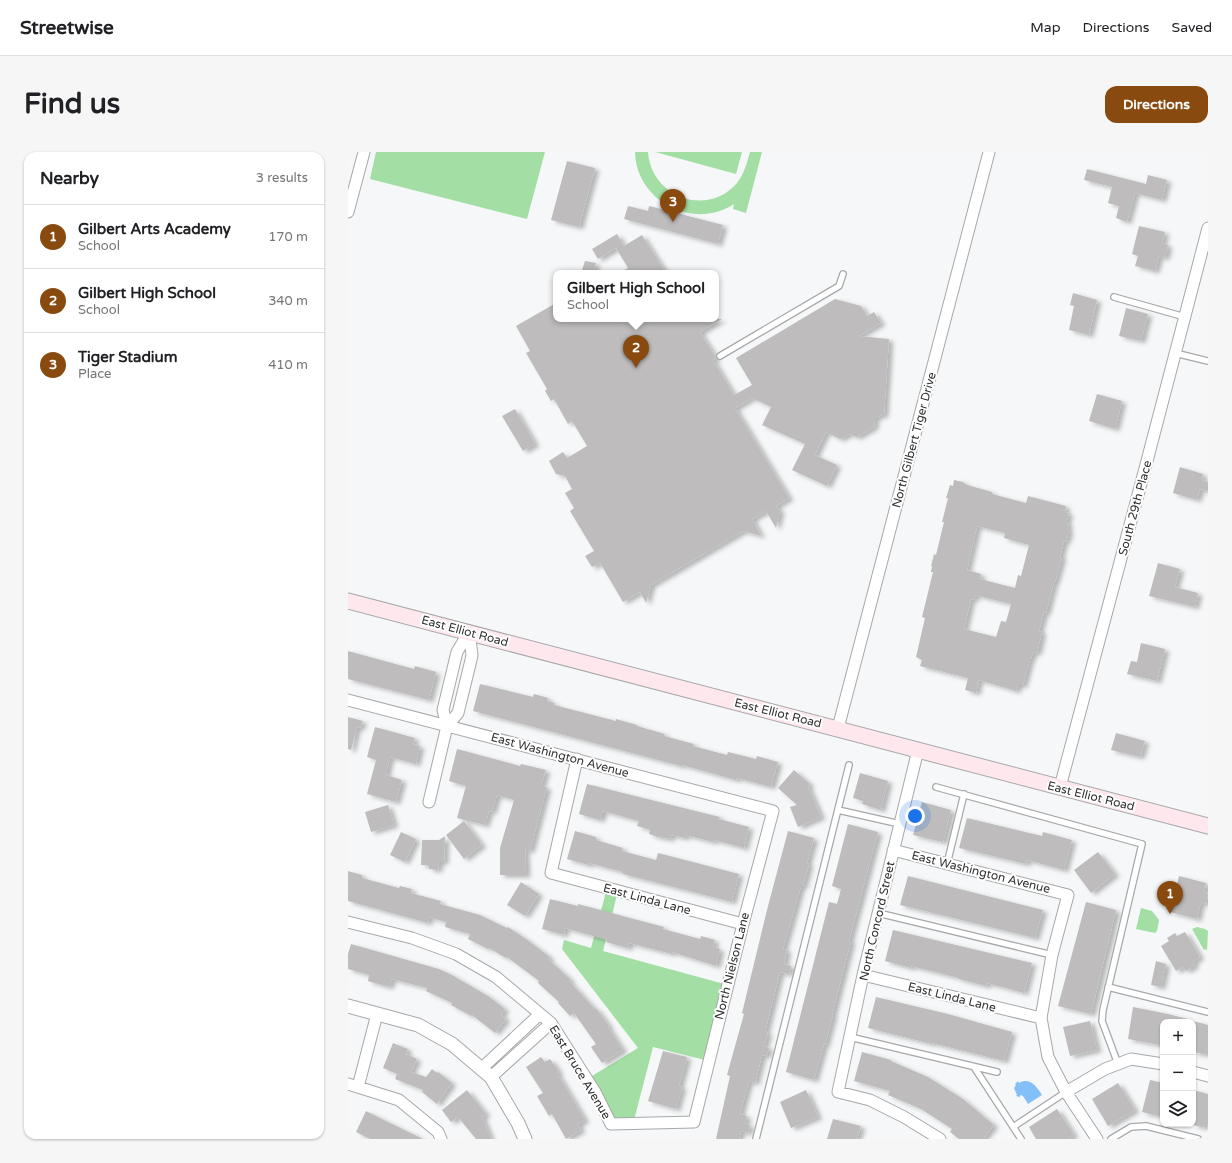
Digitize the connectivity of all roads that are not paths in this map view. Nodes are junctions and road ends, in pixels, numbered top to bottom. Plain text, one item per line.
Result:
1 (364, 152) edge
2 (989, 152) edge
3 (348, 212) edge
4 (1208, 228) edge
5 (843, 274) dead end
6 (1114, 297) dead end
7 (1185, 317) junction
8 (1176, 353) junction
9 (720, 356) dead end
10 (1208, 362) edge
11 (348, 601) edge
12 (469, 632) junction
13 (348, 700) edge
14 (447, 726) junction
15 (838, 728) junction
16 (918, 750) junction
17 (577, 759) junction
18 (849, 765) dead end
19 (936, 787) dead end
20 (1060, 788) junction
21 (964, 794) junction
22 (429, 802) dead end
23 (773, 810) joint
24 (838, 810) junction
25 (900, 824) junction
26 (1208, 826) edge
27 (893, 850) junction
28 (947, 864) junction
29 (878, 913) junction
30 (348, 922) edge
31 (743, 924) junction
32 (1052, 955) junction
33 (863, 975) junction
34 (1108, 987) junction
35 (348, 1006) edge
36 (1208, 1012) edge
37 (377, 1014) junction
38 (540, 1014) junction
39 (1041, 1018) junction
40 (551, 1023) junction
41 (850, 1037) junction
42 (1118, 1064) junction
43 (1160, 1064) edge
44 (974, 1066) junction
45 (997, 1072) dead end
46 (486, 1073) junction
47 (1196, 1073) edge
48 (1208, 1076) edge
49 (353, 1085) edge
50 (1066, 1092) junction
51 (694, 1122) joint
52 (1013, 1127) junction
53 (441, 1139) edge
54 (525, 1139) edge
55 (756, 1139) edge
56 (940, 1139) edge
57 (1021, 1139) edge
58 (1097, 1139) edge
59 (1111, 1139) edge
60 (1198, 1139) edge

1 - 3 street
2 - 15 street, North Gilbert Tiger Drive
4 - 7 street, South 29th Place
5 - 9 lane
6 - 7 lane
7 - 8 street, South 29th Place
8 - 10 lane
8 - 20 street, South 29th Place
11 - 12 main road, East Elliot Road
12 - 14 street
12 - 14 street
12 - 15 main road, East Elliot Road
13 - 14 street, East Washington Avenue
14 - 17 street, East Washington Avenue
14 - 22 street
15 - 16 main road, East Elliot Road
16 - 20 main road, East Elliot Road
16 - 25 street, North Concord Street
17 - 23 street, East Washington Avenue
17 - 31 street, East Linda Lane
18 - 24 lane
19 - 21 lane
20 - 26 main road, East Elliot Road
21 - 28 lane
21 - 34 lane
23 - 31 street, North Nielson Lane
24 - 25 lane
24 - 55 lane
25 - 27 street, North Concord Street
27 - 28 street, East Washington Avenue
27 - 29 street, North Concord Street
28 - 32 street, East Washington Avenue
29 - 32 lane
29 - 33 street, North Concord Street
30 - 38 street, East Bruce Avenue
31 - 51 street, North Nielson Lane
32 - 39 street
33 - 39 street, East Linda Lane
33 - 41 street, North Concord Street
34 - 36 lane
34 - 42 lane
35 - 37 street
37 - 46 street
37 - 49 street
38 - 40 street, East Bruce Avenue
38 - 46 street
39 - 50 street
40 - 46 street
40 - 51 street, East Bruce Avenue
41 - 44 lane
41 - 56 street, North Concord Street
42 - 43 street
42 - 50 street
44 - 45 lane
44 - 52 lane
46 - 54 street
47 - 48 street
49 - 53 street
50 - 52 lane
50 - 58 street
52 - 57 lane
59 - 60 lane

